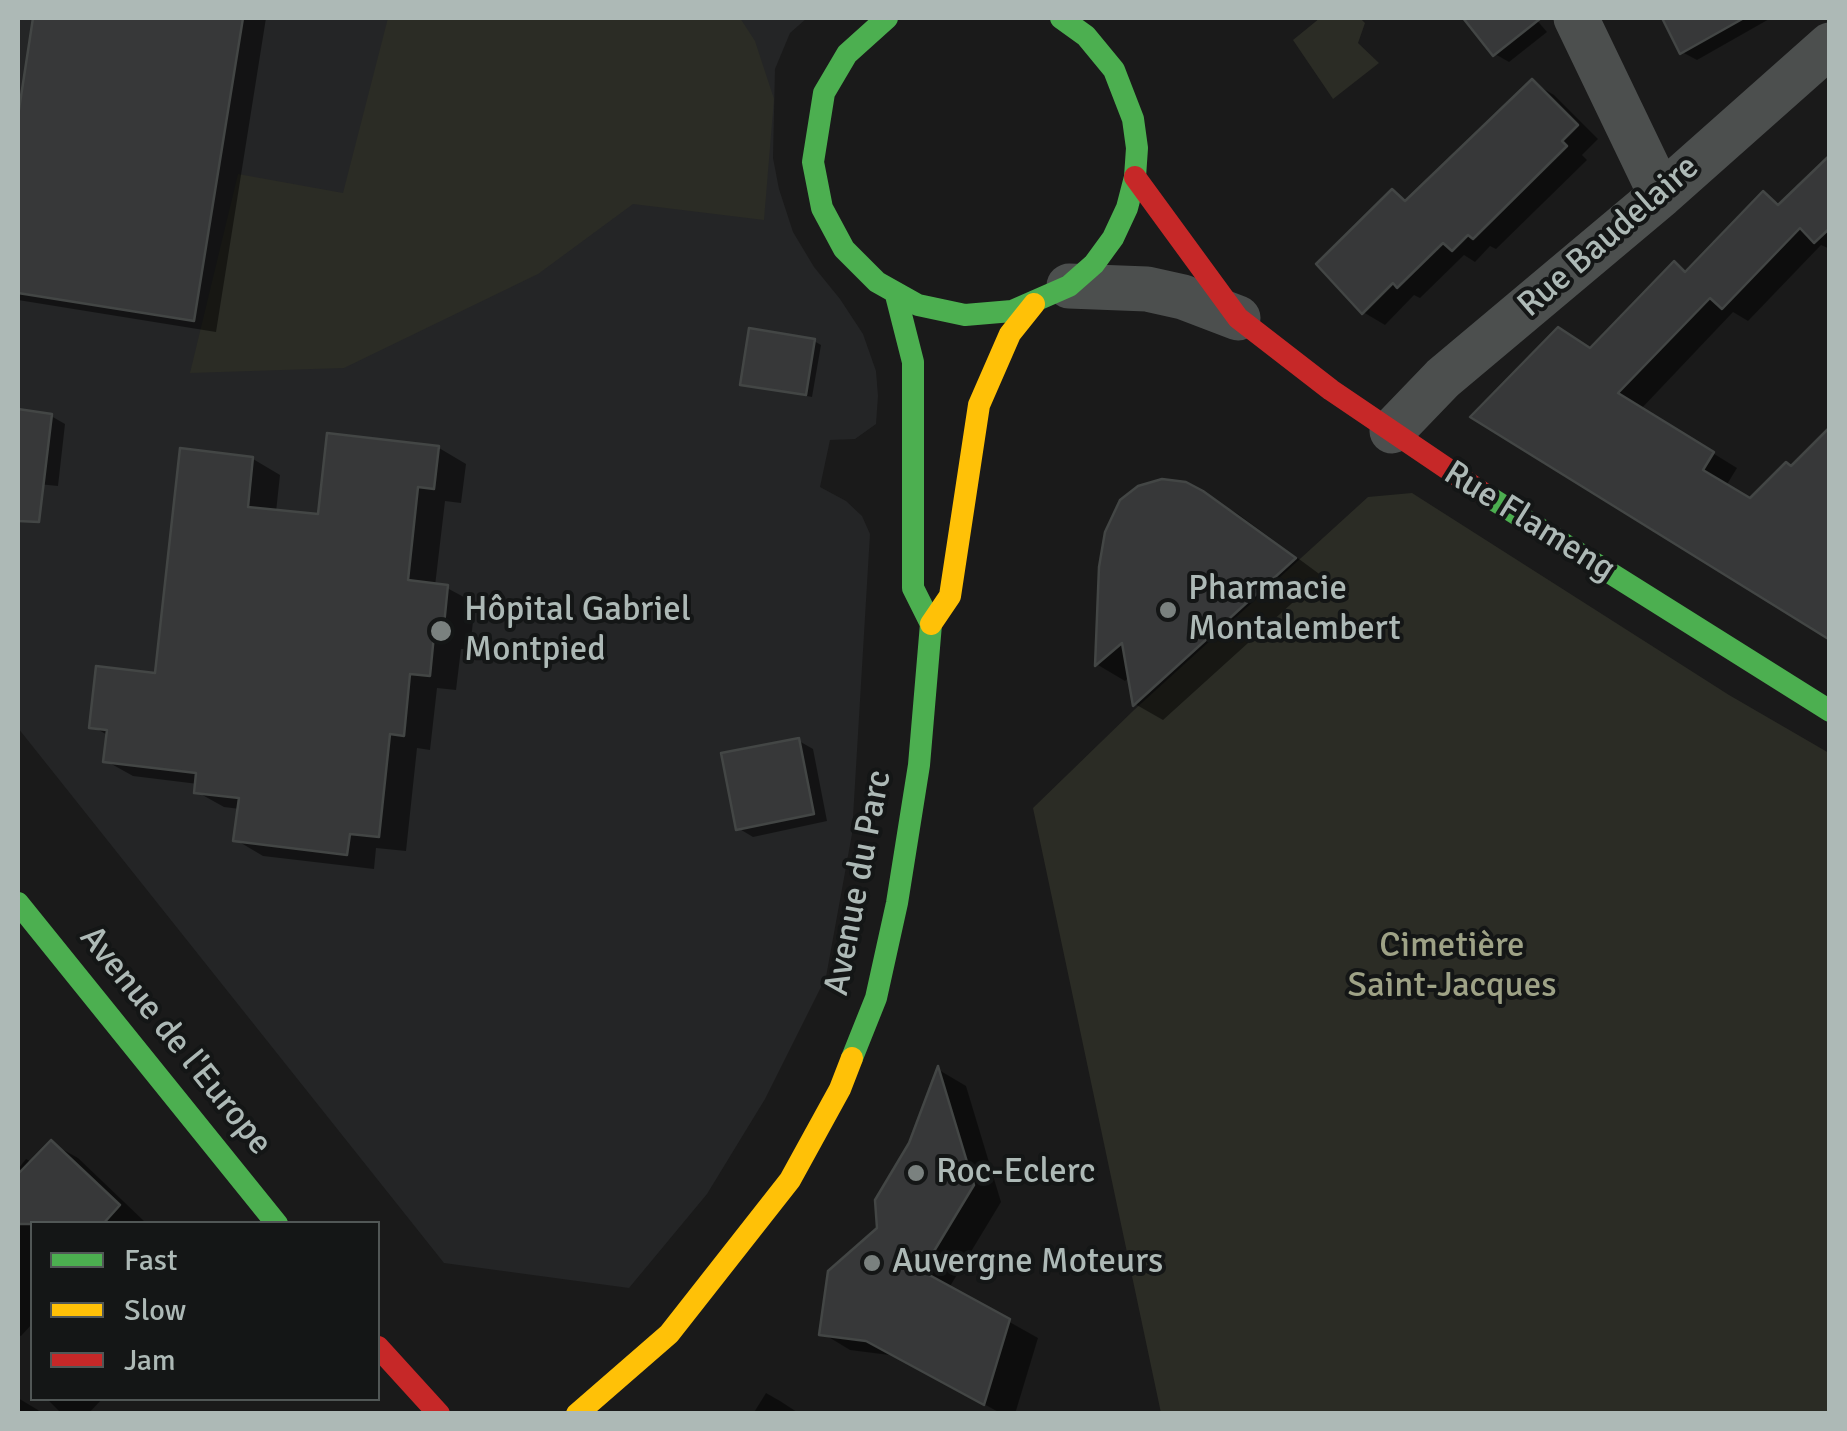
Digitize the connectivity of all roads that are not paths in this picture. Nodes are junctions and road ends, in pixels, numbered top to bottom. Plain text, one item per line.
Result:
1 (887, 18) edge
2 (1060, 18) edge
3 (1576, 18) edge
4 (1114, 29) dead end
5 (1830, 45) edge
6 (1114, 70) junction
7 (1135, 177) junction
8 (1660, 194) junction
9 (1052, 295) junction
10 (896, 296) junction
11 (1238, 318) junction
12 (1392, 431) junction
13 (931, 624) junction
14 (1830, 711) edge
15 (18, 903) edge
16 (275, 1221) edge
17 (380, 1348) edge
18 (438, 1414) edge
19 (577, 1414) edge

1 - 10 main road
2 - 6 main road
3 - 8 street
4 - 6 main road
5 - 8 street, Rue Baudelaire
6 - 7 main road, Avenue du Parc
7 - 9 main road, Avenue du Parc
7 - 11 main road, Rue Flameng
8 - 12 street, Rue Baudelaire
9 - 10 main road
9 - 11 street, Rue Flameng
9 - 13 main road, Avenue du Parc
10 - 13 main road, Avenue du Parc
11 - 12 main road, Rue Flameng
12 - 14 main road, Rue Flameng
13 - 19 main road, Avenue du Parc
15 - 16 main road, Avenue de l'Europe
17 - 18 main road

